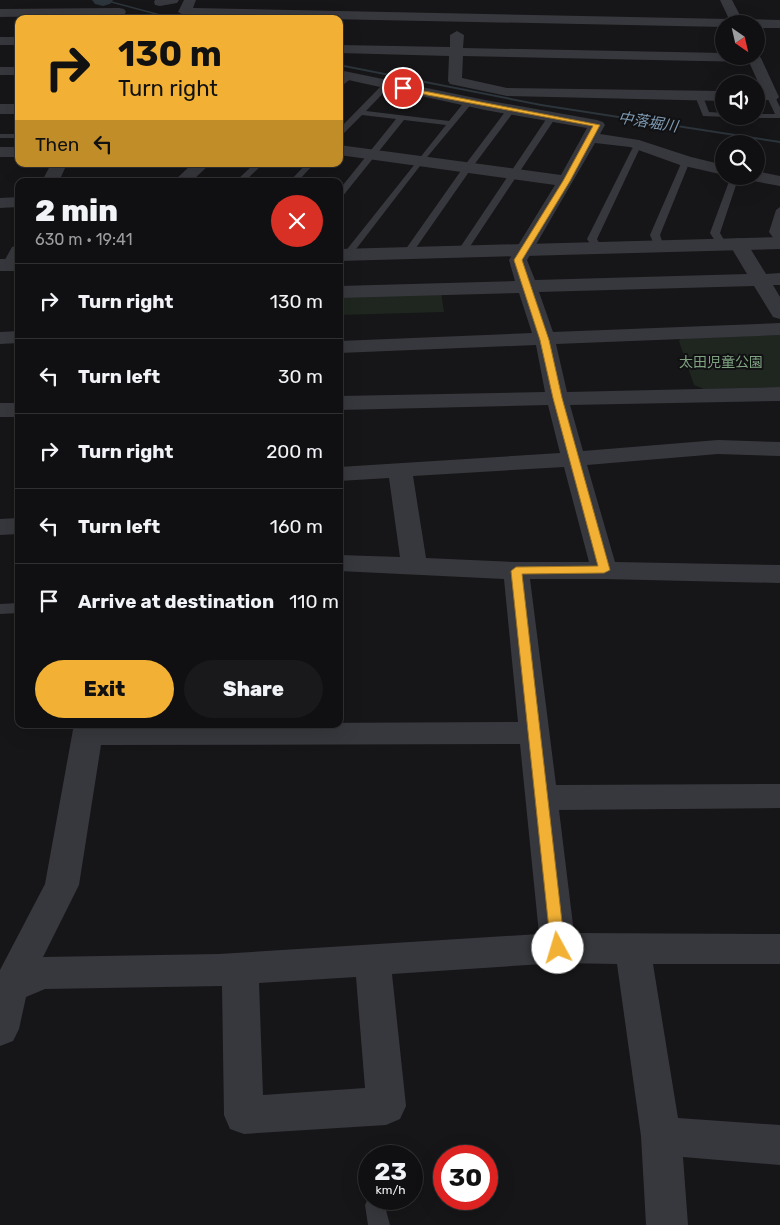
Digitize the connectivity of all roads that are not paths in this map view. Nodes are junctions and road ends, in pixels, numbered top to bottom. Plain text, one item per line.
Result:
1 (71, 0) edge
2 (190, 0) edge
3 (324, 0) edge
4 (726, 0) edge
5 (644, 7) dead end
6 (696, 8) dead end
7 (458, 12) junction
8 (0, 13) edge
9 (124, 15) edge
10 (286, 15) edge
11 (319, 15) edge
12 (343, 15) edge
13 (734, 15) edge
14 (597, 20) junction
15 (648, 22) junction
16 (703, 23) junction
17 (715, 23) edge
18 (765, 24) edge
19 (780, 24) edge
20 (0, 41) edge
21 (15, 41) edge
22 (343, 50) edge
23 (456, 53) junction
24 (715, 58) edge
25 (605, 60) junction
26 (758, 65) edge
27 (0, 71) edge
28 (15, 71) edge
29 (343, 79) edge
30 (387, 85) junction
31 (699, 96) junction
32 (715, 96) edge
33 (772, 98) edge
34 (469, 102) junction
35 (0, 109) edge
36 (15, 109) edge
37 (511, 110) junction
38 (359, 112) junction
39 (715, 114) edge
40 (780, 115) edge
41 (765, 116) edge
42 (402, 117) junction
43 (552, 117) junction
44 (450, 123) junction
45 (343, 129) edge
46 (0, 136) edge
47 (15, 136) edge
48 (590, 137) junction
49 (641, 145) junction
50 (343, 150) edge
51 (0, 152) edge
52 (15, 152) edge
53 (371, 154) junction
54 (420, 160) junction
55 (686, 161) junction
56 (198, 167) edge
57 (256, 167) edge
58 (307, 167) edge
59 (468, 167) junction
60 (715, 168) edge
61 (515, 174) junction
62 (186, 178) edge
63 (243, 178) edge
64 (297, 178) edge
65 (765, 179) edge
66 (566, 181) junction
67 (780, 182) edge
68 (732, 185) edge
69 (343, 190) edge
70 (15, 202) edge
71 (0, 203) edge
72 (780, 210) edge
73 (780, 242) edge
74 (730, 244) junction
75 (660, 246) junction
76 (597, 248) junction
77 (523, 250) junction
78 (462, 252) junction
79 (408, 253) junction
80 (343, 255) edge
81 (780, 279) edge
82 (760, 280) junction
83 (528, 286) junction
84 (343, 292) edge
85 (780, 313) edge
86 (780, 329) edge
87 (15, 337) edge
88 (0, 338) edge
89 (545, 340) junction
90 (343, 347) edge
91 (780, 394) edge
92 (557, 398) junction
93 (343, 403) edge
94 (0, 410) edge
95 (15, 410) edge
96 (780, 448) edge
97 (574, 459) junction
98 (400, 470) junction
99 (343, 474) edge
100 (0, 526) edge
101 (15, 526) edge
102 (343, 563) edge
103 (414, 566) junction
104 (604, 570) junction
105 (516, 571) junction
106 (780, 574) edge
107 (15, 608) edge
108 (0, 609) edge
109 (88, 729) edge
110 (534, 733) junction
111 (780, 796) edge
112 (541, 798) junction
113 (558, 948) junction
114 (633, 948) junction
115 (780, 949) edge
116 (373, 960) junction
117 (240, 968) junction
118 (5, 987) edge
119 (0, 1028) edge
120 (661, 1136) junction
121 (780, 1144) edge
122 (667, 1225) edge

1 - 9 street
2 - 10 street
3 - 11 street
4 - 13 street
5 - 15 street
6 - 16 street
7 - 12 street
7 - 14 street
7 - 23 street
8 - 9 street
14 - 15 street
14 - 25 street
15 - 16 street
16 - 17 street
18 - 19 street
20 - 21 street
22 - 23 street
23 - 25 street
23 - 31 street
24 - 25 street
26 - 33 street
27 - 28 street
29 - 30 street
30 - 34 street
30 - 38 lane
31 - 32 street
31 - 39 lane
33 - 40 lane
34 - 37 street
34 - 44 lane
35 - 36 street
37 - 43 street
37 - 59 lane
38 - 42 lane
38 - 45 lane
40 - 41 lane
42 - 44 lane
42 - 53 lane
43 - 48 street
43 - 61 lane
44 - 54 lane
46 - 47 lane
48 - 49 street
48 - 66 street
49 - 55 street
49 - 76 lane
50 - 53 street
51 - 52 street
53 - 54 street
53 - 69 lane
54 - 59 street
54 - 80 lane
55 - 60 street
55 - 75 lane
56 - 62 street
57 - 63 lane
58 - 64 lane
59 - 61 street
59 - 79 lane
61 - 66 street
61 - 78 lane
65 - 67 street
66 - 77 street
68 - 74 lane
70 - 71 street
72 - 73 lane
73 - 74 street
74 - 75 street
74 - 82 street
75 - 76 street
76 - 77 street
77 - 78 street
77 - 83 street
78 - 79 street
79 - 80 street
81 - 82 street
82 - 83 street
82 - 85 street
83 - 84 street
83 - 89 street
86 - 89 street
87 - 88 street
89 - 90 street
89 - 92 street
91 - 92 street
92 - 93 street
92 - 97 street
94 - 95 street
96 - 97 street
97 - 98 street
97 - 104 street
98 - 99 street
98 - 103 street
100 - 101 street
102 - 103 street
103 - 105 street
104 - 105 street
104 - 106 street
105 - 110 street
107 - 108 lane
109 - 110 street
109 - 118 street
110 - 112 street
111 - 112 street
112 - 113 street
113 - 114 street
113 - 116 street
114 - 115 street
114 - 120 street
116 - 117 street
116 - 117 street
117 - 118 street
118 - 119 street
120 - 121 street
120 - 122 street

